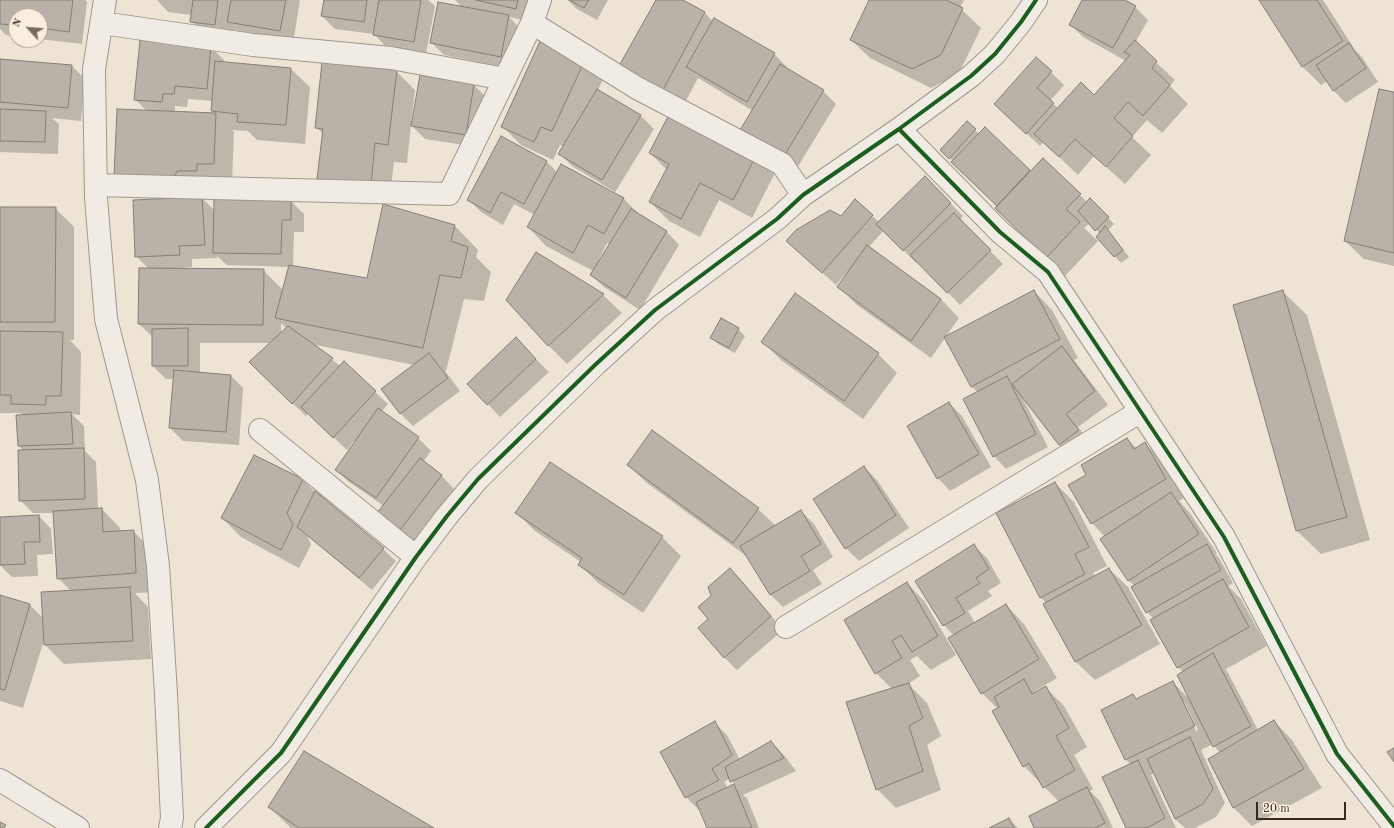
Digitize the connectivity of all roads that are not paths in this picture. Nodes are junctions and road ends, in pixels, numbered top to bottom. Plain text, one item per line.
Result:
1 (106, 0) edge
2 (540, 0) edge
3 (1036, 0) edge
4 (102, 23) junction
5 (532, 23) junction
6 (505, 79) junction
7 (899, 129) junction
8 (96, 185) junction
9 (803, 196) junction
10 (1141, 411) junction
11 (260, 430) dead end
12 (416, 557) junction
13 (786, 627) dead end
14 (0, 780) edge
15 (1394, 826) edge
16 (78, 828) edge
17 (170, 828) edge
18 (206, 828) edge

1 - 4 street
2 - 5 street
3 - 7 street
4 - 6 street
4 - 8 street
5 - 6 street
5 - 9 street
6 - 8 street
7 - 9 street
7 - 10 street
8 - 17 street
9 - 12 street
10 - 13 street
10 - 15 street
11 - 12 street
12 - 18 street
14 - 16 street

